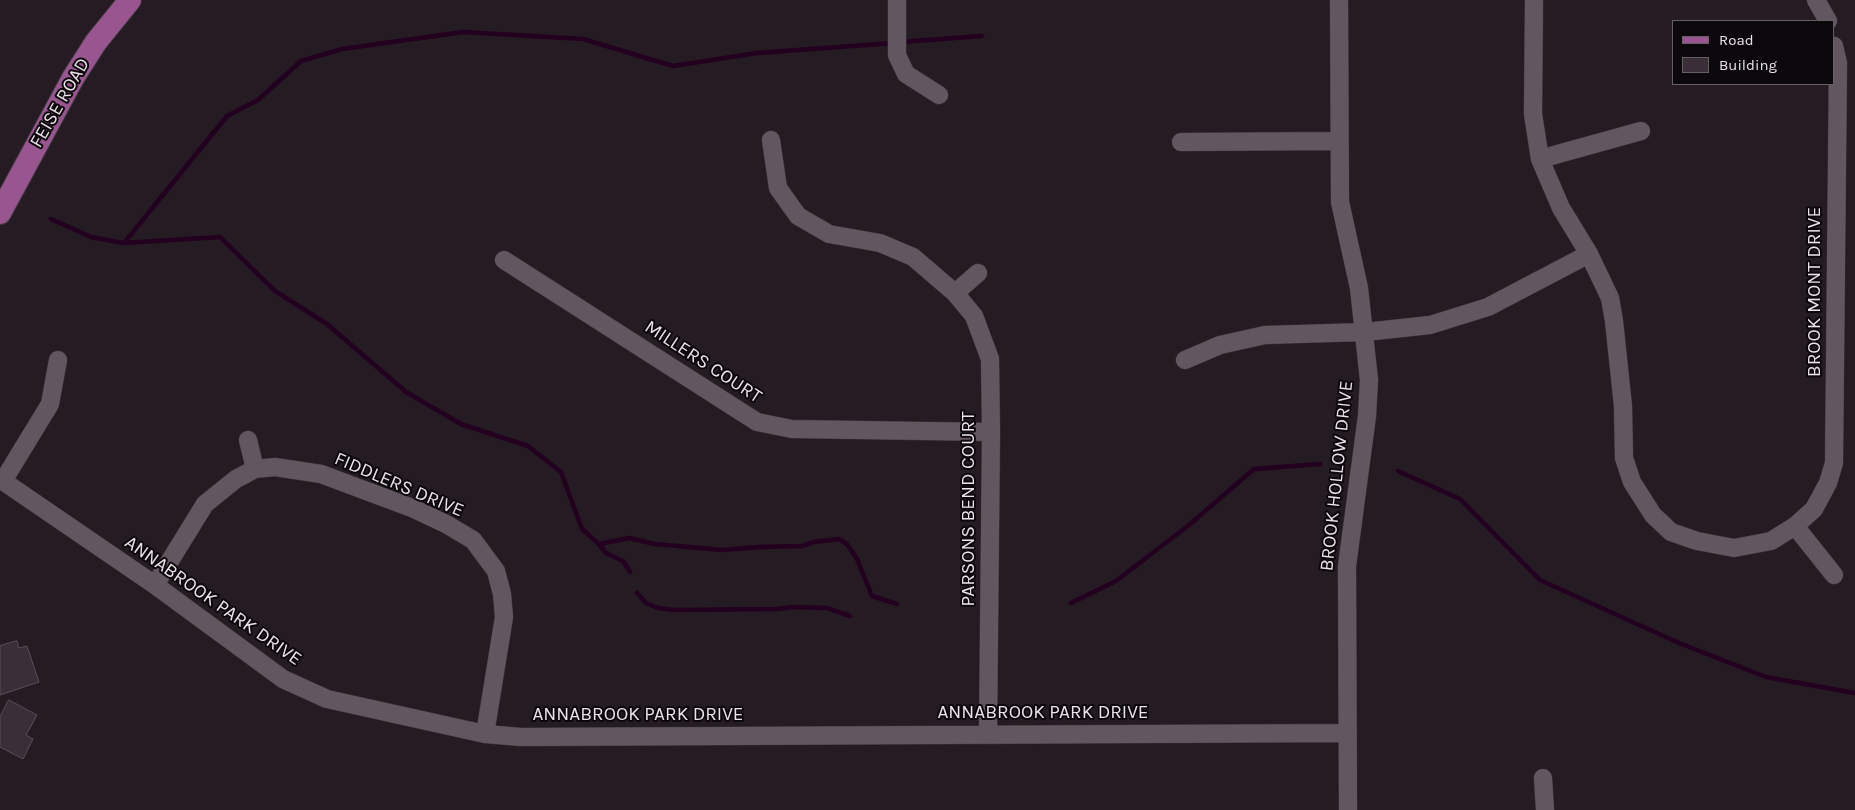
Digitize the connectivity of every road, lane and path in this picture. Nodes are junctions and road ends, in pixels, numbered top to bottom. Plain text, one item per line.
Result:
1 (130, 0) edge
2 (897, 0) edge
3 (1339, 0) edge
4 (1534, 0) edge
5 (1816, 0) edge
6 (1827, 20) edge
7 (1835, 50) edge
8 (938, 95) dead end
9 (1641, 131) dead end
10 (771, 140) dead end
11 (1339, 141) junction
12 (1181, 142) dead end
13 (1540, 159) junction
14 (0, 212) edge
15 (1588, 254) junction
16 (504, 260) dead end
17 (978, 273) dead end
18 (955, 293) junction
19 (1365, 332) junction
20 (58, 360) dead end
21 (1185, 360) dead end
22 (991, 432) junction
23 (248, 440) dead end
24 (255, 469) junction
25 (2, 480) edge
26 (1795, 526) junction
27 (1834, 575) dead end
28 (155, 585) junction
29 (1348, 733) junction
30 (486, 734) junction
31 (988, 734) junction
32 (1543, 778) dead end
33 (1348, 810) edge
34 (1545, 810) edge

1 - 14 main road, FEISE ROAD
2 - 8 street
3 - 11 street, BROOK HOLLOW DRIVE
4 - 13 street, BROOK MONT DRIVE
5 - 6 street
7 - 26 street, BROOK MONT DRIVE
9 - 13 street
10 - 18 street, PARSONS BEND COURT
11 - 12 street
11 - 19 street, BROOK HOLLOW DRIVE
13 - 15 street, BROOK MONT DRIVE
15 - 19 street
15 - 26 street, BROOK MONT DRIVE
16 - 22 street, MILLERS COURT
17 - 18 street
18 - 22 street, PARSONS BEND COURT
19 - 21 street
19 - 29 street, BROOK HOLLOW DRIVE
20 - 25 street
22 - 31 street, PARSONS BEND COURT
23 - 24 street
24 - 28 street, FIDDLERS DRIVE
24 - 30 street, FIDDLERS DRIVE
25 - 28 street, ANNABROOK PARK DRIVE
26 - 27 street
28 - 30 street, ANNABROOK PARK DRIVE
29 - 31 street, ANNABROOK PARK DRIVE
29 - 33 street, BROOK HOLLOW DRIVE
30 - 31 street, ANNABROOK PARK DRIVE
32 - 34 street

